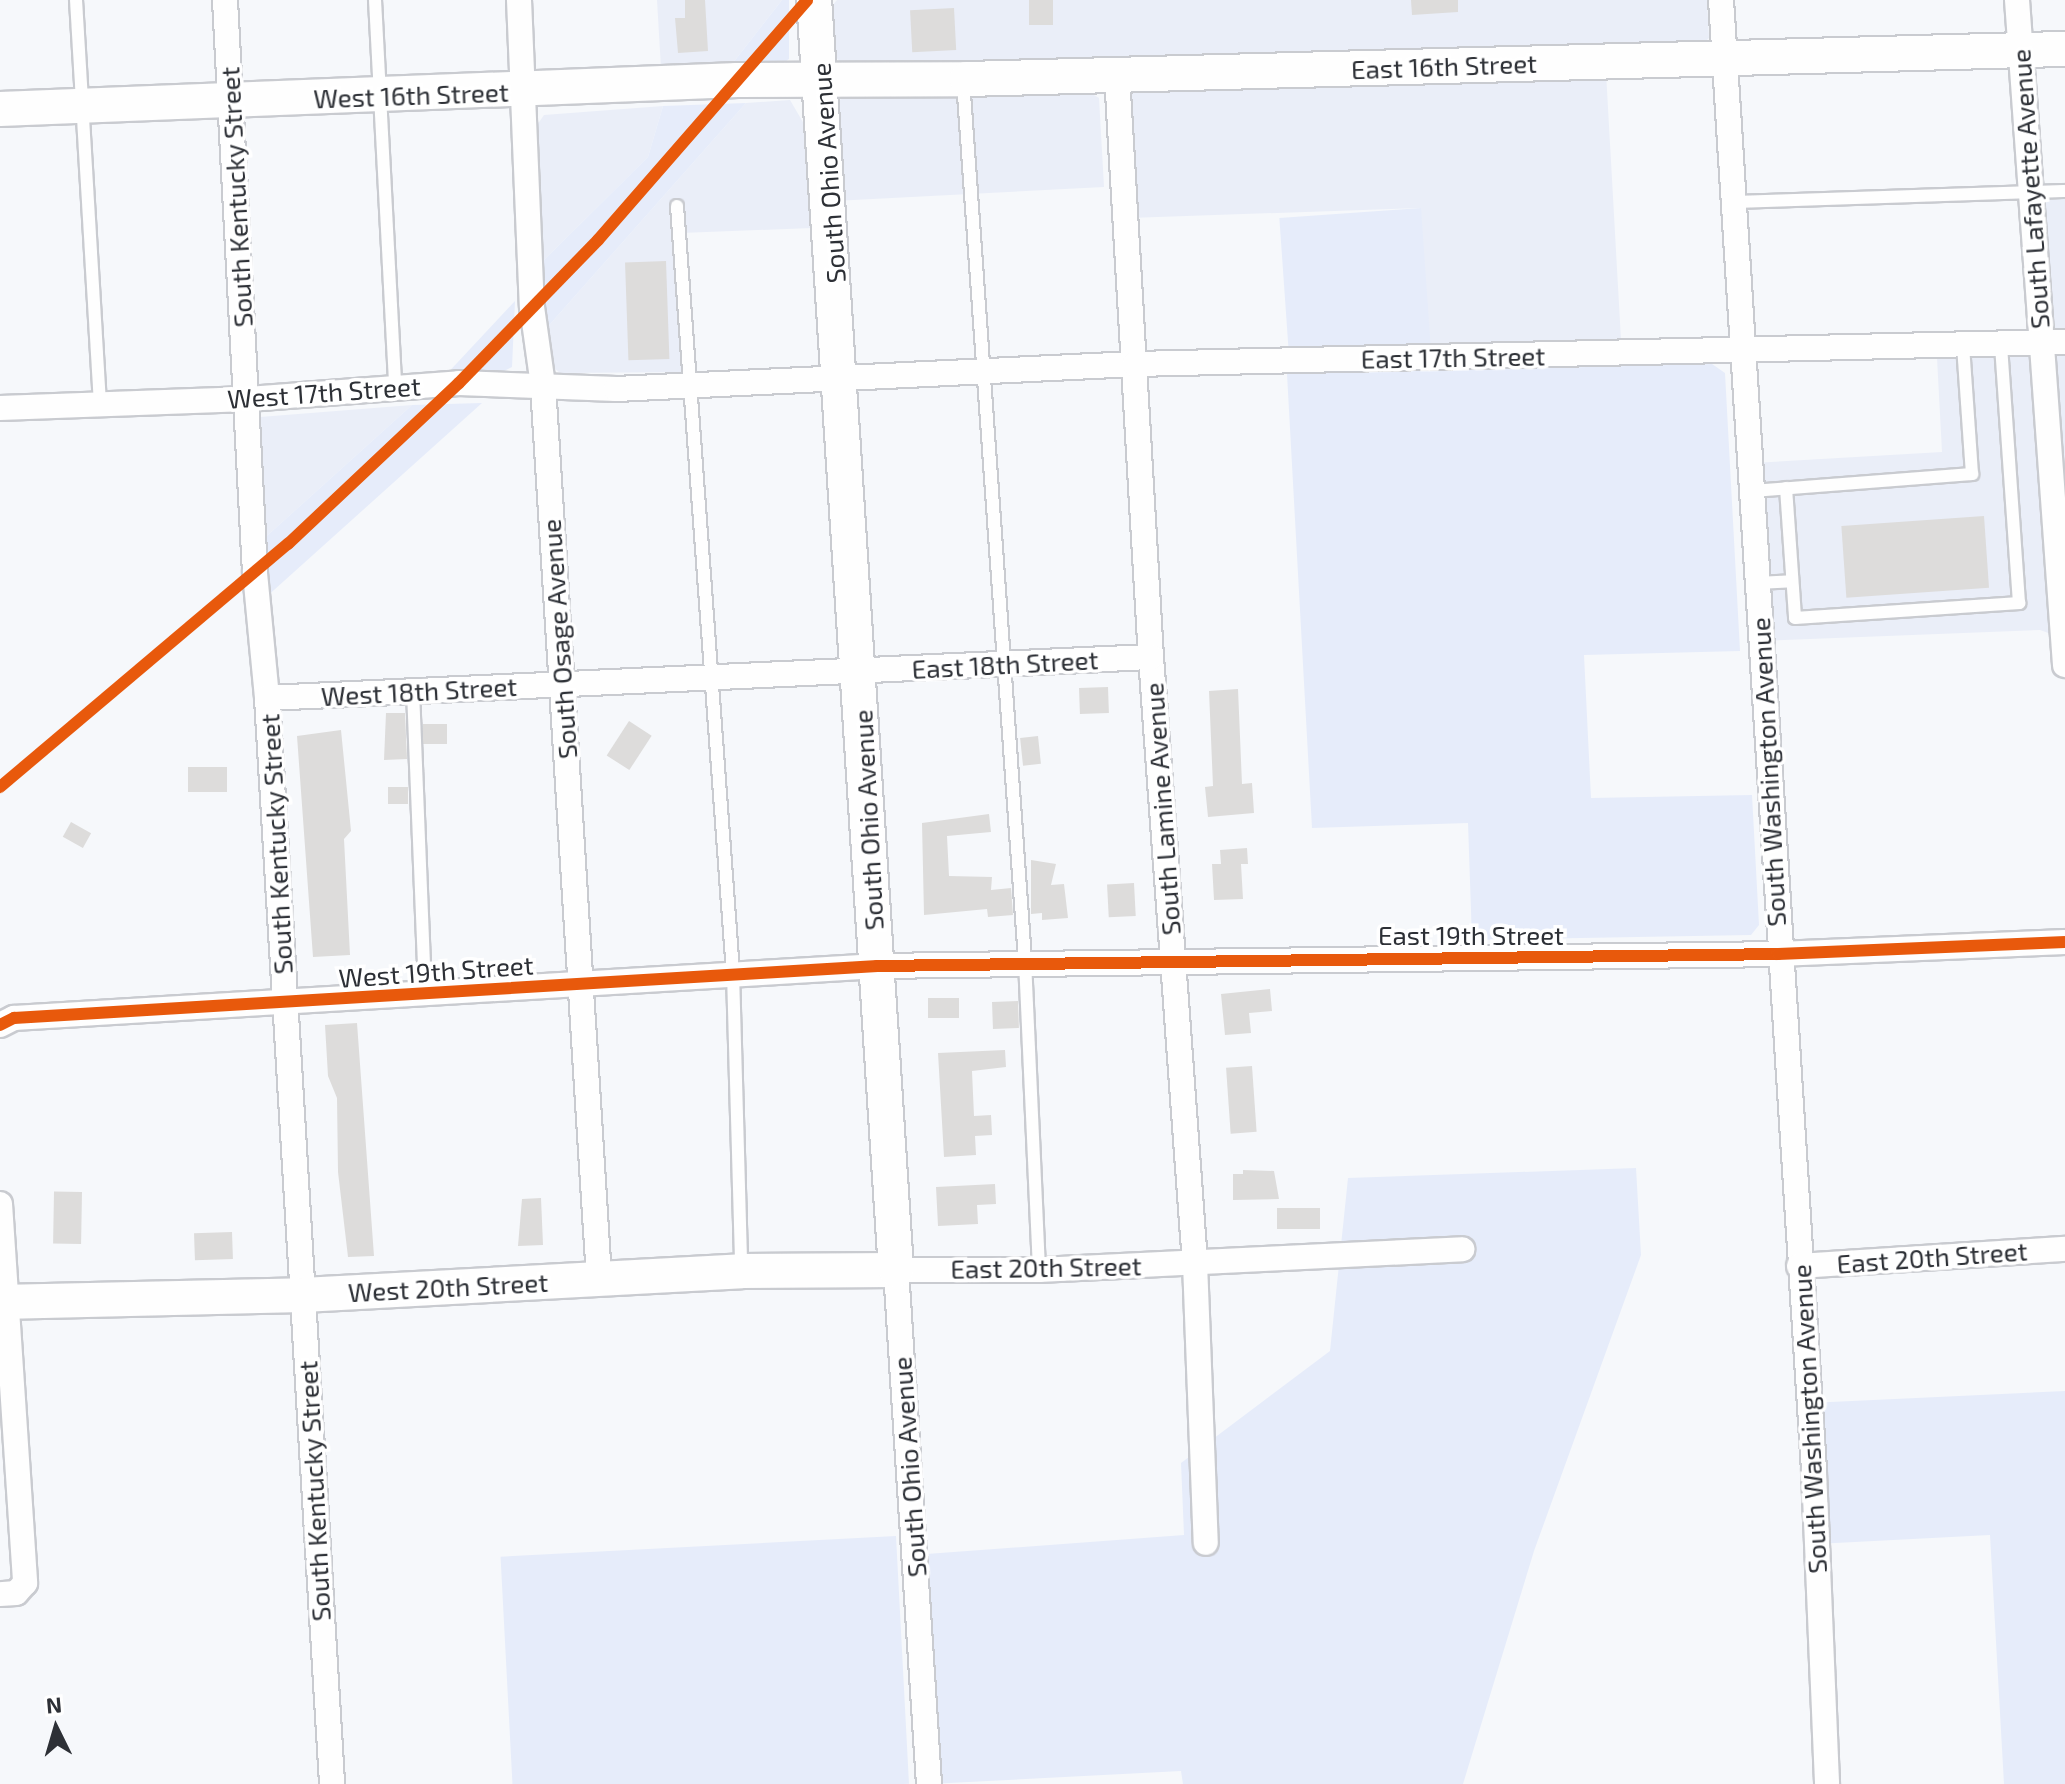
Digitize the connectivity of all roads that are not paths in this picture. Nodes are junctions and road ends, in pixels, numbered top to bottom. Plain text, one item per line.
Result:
1 (76, 0) edge
2 (225, 0) edge
3 (375, 0) edge
4 (519, 0) edge
5 (814, 0) edge
6 (1721, 0) edge
7 (2017, 0) edge
8 (2065, 49) edge
9 (2020, 50) junction
10 (1725, 58) junction
11 (1117, 75) junction
12 (963, 79) junction
13 (823, 81) junction
14 (524, 91) junction
15 (382, 96) junction
16 (231, 101) junction
17 (82, 106) junction
18 (0, 109) edge
19 (2065, 191) edge
20 (2031, 192) junction
21 (1734, 202) junction
22 (677, 206) dead end
23 (2053, 342) edge
24 (2001, 344) junction
25 (1963, 345) junction
26 (1743, 350) junction
27 (1135, 364) junction
28 (984, 371) junction
29 (841, 378) junction
30 (543, 385) junction
31 (690, 386) junction
32 (395, 388) junction
33 (248, 399) junction
34 (100, 407) junction
35 (0, 408) edge
36 (1786, 488) junction
37 (1752, 491) junction
38 (1792, 581) junction
39 (1757, 583) junction
40 (1151, 657) junction
41 (1005, 664) junction
42 (2065, 665) edge
43 (859, 671) junction
44 (711, 677) junction
45 (562, 684) junction
46 (413, 691) junction
47 (267, 698) junction
48 (2065, 942) edge
49 (1778, 954) junction
50 (1172, 959) junction
51 (1025, 961) junction
52 (877, 966) junction
53 (733, 973) junction
54 (581, 983) junction
55 (425, 994) junction
56 (285, 1003) junction
57 (0, 1025) edge
58 (0, 1204) edge
59 (1462, 1249) dead end
60 (2065, 1249) edge
61 (1195, 1263) junction
62 (1799, 1266) junction
63 (896, 1270) junction
64 (1039, 1270) junction
65 (741, 1271) junction
66 (599, 1278) junction
67 (303, 1295) junction
68 (3, 1302) edge
69 (1206, 1543) dead end
70 (0, 1594) edge
71 (332, 1784) edge
72 (929, 1784) edge
73 (1827, 1784) edge

1 - 17 lane
2 - 16 street, South Kentucky Street
3 - 15 lane
4 - 14 street, South Osage Avenue
5 - 13 main road, South Ohio Avenue
6 - 10 street, South Washington Avenue
7 - 9 street, South Lafayette Avenue
8 - 9 main road, East 16th Street
9 - 10 main road, East 16th Street
9 - 20 street, South Lafayette Avenue
10 - 11 main road, East 16th Street
10 - 21 street, South Washington Avenue
11 - 12 main road, East 16th Street
11 - 27 street, South Lamine Avenue
12 - 13 main road, East 16th Street
12 - 28 lane
13 - 14 main road, West 16th Street
13 - 29 main road, South Ohio Avenue
14 - 15 main road, West 16th Street
14 - 30 street, South Osage Avenue
15 - 16 main road, West 16th Street
15 - 32 lane
16 - 17 main road, West 16th Street
16 - 33 street, South Kentucky Street
17 - 18 main road, West 16th Street
17 - 34 lane
19 - 20 lane
20 - 21 lane
20 - 23 street, South Lafayette Avenue
21 - 26 street, South Washington Avenue
22 - 31 lane
23 - 24 street, East 17th Street
23 - 42 street, South Lafayette Avenue
24 - 25 street, East 17th Street
24 - 38 lane
25 - 26 street, East 17th Street
25 - 36 lane
26 - 27 street, East 17th Street
26 - 37 street, South Washington Avenue
27 - 28 street, East 17th Street
27 - 40 street, South Lamine Avenue
28 - 29 street, East 17th Street
28 - 41 lane
29 - 31 street, West 17th Street
29 - 43 main road, South Ohio Avenue
30 - 31 street, West 17th Street
30 - 32 street, West 17th Street
30 - 45 street, South Osage Avenue
31 - 44 lane
32 - 33 street, West 17th Street
33 - 34 street, West 17th Street
33 - 47 street, South Kentucky Street
34 - 35 street, West 17th Street
36 - 37 lane
36 - 38 lane
37 - 39 street, South Washington Avenue
38 - 39 lane
39 - 49 street, South Washington Avenue
40 - 41 street, East 18th Street
40 - 50 street, South Lamine Avenue
41 - 43 street, East 18th Street
41 - 51 lane
43 - 44 street, West 18th Street
43 - 52 main road, South Ohio Avenue
44 - 45 street, West 18th Street
44 - 53 lane
45 - 46 street, West 18th Street
45 - 54 street, South Osage Avenue
46 - 47 street, West 18th Street
46 - 55 lane
47 - 56 street, South Kentucky Street
48 - 49 street, East 19th Street
49 - 50 street, East 19th Street
49 - 62 street, South Washington Avenue
50 - 51 street, East 19th Street
50 - 61 street, South Lamine Avenue
51 - 52 street, East 19th Street
51 - 64 lane
52 - 53 street, West 19th Street
52 - 63 main road, South Ohio Avenue
53 - 54 street, West 19th Street
53 - 65 lane
54 - 55 street, West 19th Street
54 - 66 street, South Osage Avenue
55 - 56 street, West 19th Street
56 - 57 street, West 19th Street
56 - 67 street, South Kentucky Street
58 - 68 street
59 - 61 street, East 20th Street
60 - 62 street, East 20th Street
61 - 64 street, East 20th Street
61 - 69 street, South Lamine Avenue
62 - 73 street, South Washington Avenue
63 - 64 street, East 20th Street
63 - 65 main road, West 20th Street
63 - 72 street, South Ohio Avenue
65 - 66 main road, West 20th Street
66 - 67 main road, West 20th Street
67 - 68 main road, West 20th Street
67 - 71 street, South Kentucky Street
68 - 70 street

